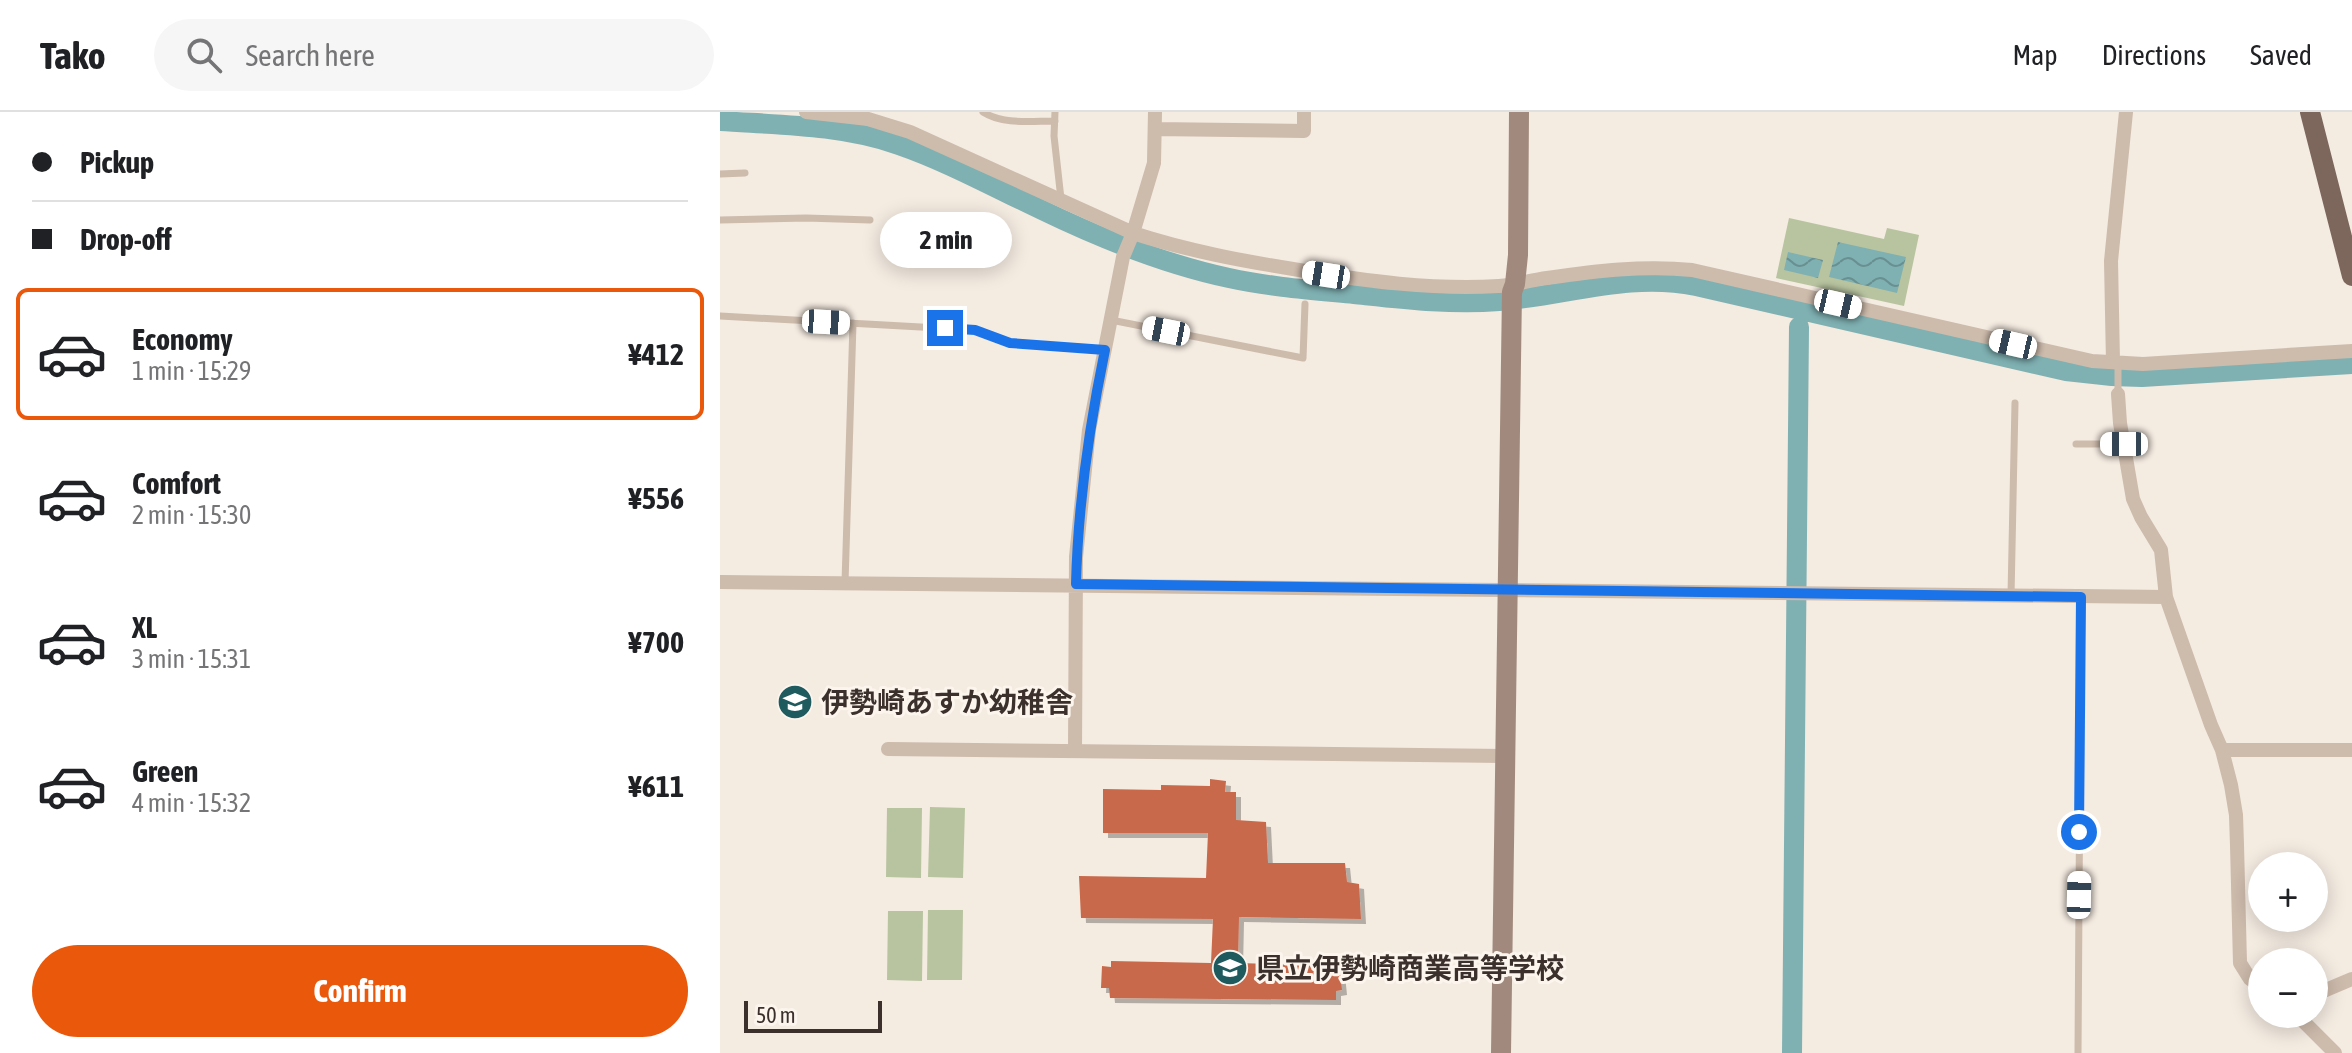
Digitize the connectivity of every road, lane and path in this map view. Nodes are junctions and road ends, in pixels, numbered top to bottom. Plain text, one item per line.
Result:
1 (806, 112) edge
2 (983, 112) edge
3 (1055, 112) edge
4 (1155, 112) edge
5 (1304, 112) edge
6 (1519, 112) edge
7 (2126, 112) edge
8 (2310, 112) edge
9 (1055, 121) junction
10 (1155, 129) junction
11 (745, 173) dead end
12 (720, 174) edge
13 (1061, 199) junction
14 (720, 220) edge
15 (870, 220) dead end
16 (1133, 233) junction
17 (2352, 276) edge
18 (1513, 296) junction
19 (1305, 304) dead end
20 (720, 316) edge
21 (1111, 320) junction
22 (853, 323) junction
23 (1105, 350) junction
24 (2352, 351) edge
25 (2116, 366) junction
26 (2118, 388) joint
27 (2015, 403) dead end
28 (2076, 444) dead end
29 (2124, 444) junction
30 (720, 582) edge
31 (845, 583) junction
32 (1076, 584) junction
33 (1507, 590) junction
34 (2011, 596) junction
35 (2081, 597) junction
36 (2166, 597) junction
37 (888, 749) dead end
38 (2222, 750) junction
39 (2352, 750) edge
40 (1075, 751) junction
41 (1504, 756) junction
42 (2248, 976) edge
43 (2352, 979) edge
44 (2328, 989) edge
45 (2310, 1028) edge
46 (1501, 1053) edge
47 (2078, 1053) edge
48 (2335, 1053) edge

1 - 13 street
2 - 9 lane
3 - 9 lane
4 - 10 street
5 - 10 street
6 - 18 street
7 - 25 street
8 - 17 main road
9 - 13 lane
10 - 16 street
11 - 12 lane
13 - 16 street
14 - 15 lane
16 - 18 street
16 - 21 street
18 - 25 street
18 - 33 street
19 - 21 lane
20 - 22 lane
21 - 23 street
22 - 23 lane
22 - 31 lane
23 - 32 street
24 - 25 street
25 - 26 lane
26 - 29 street
27 - 34 lane
28 - 29 lane
29 - 36 street
30 - 31 street
31 - 32 street
32 - 33 street
32 - 40 street
33 - 34 street
33 - 41 street
34 - 35 street
35 - 36 street
35 - 47 lane
36 - 38 street
37 - 40 street
38 - 39 street
38 - 42 street
40 - 41 street
41 - 46 street
43 - 44 street
45 - 48 street

